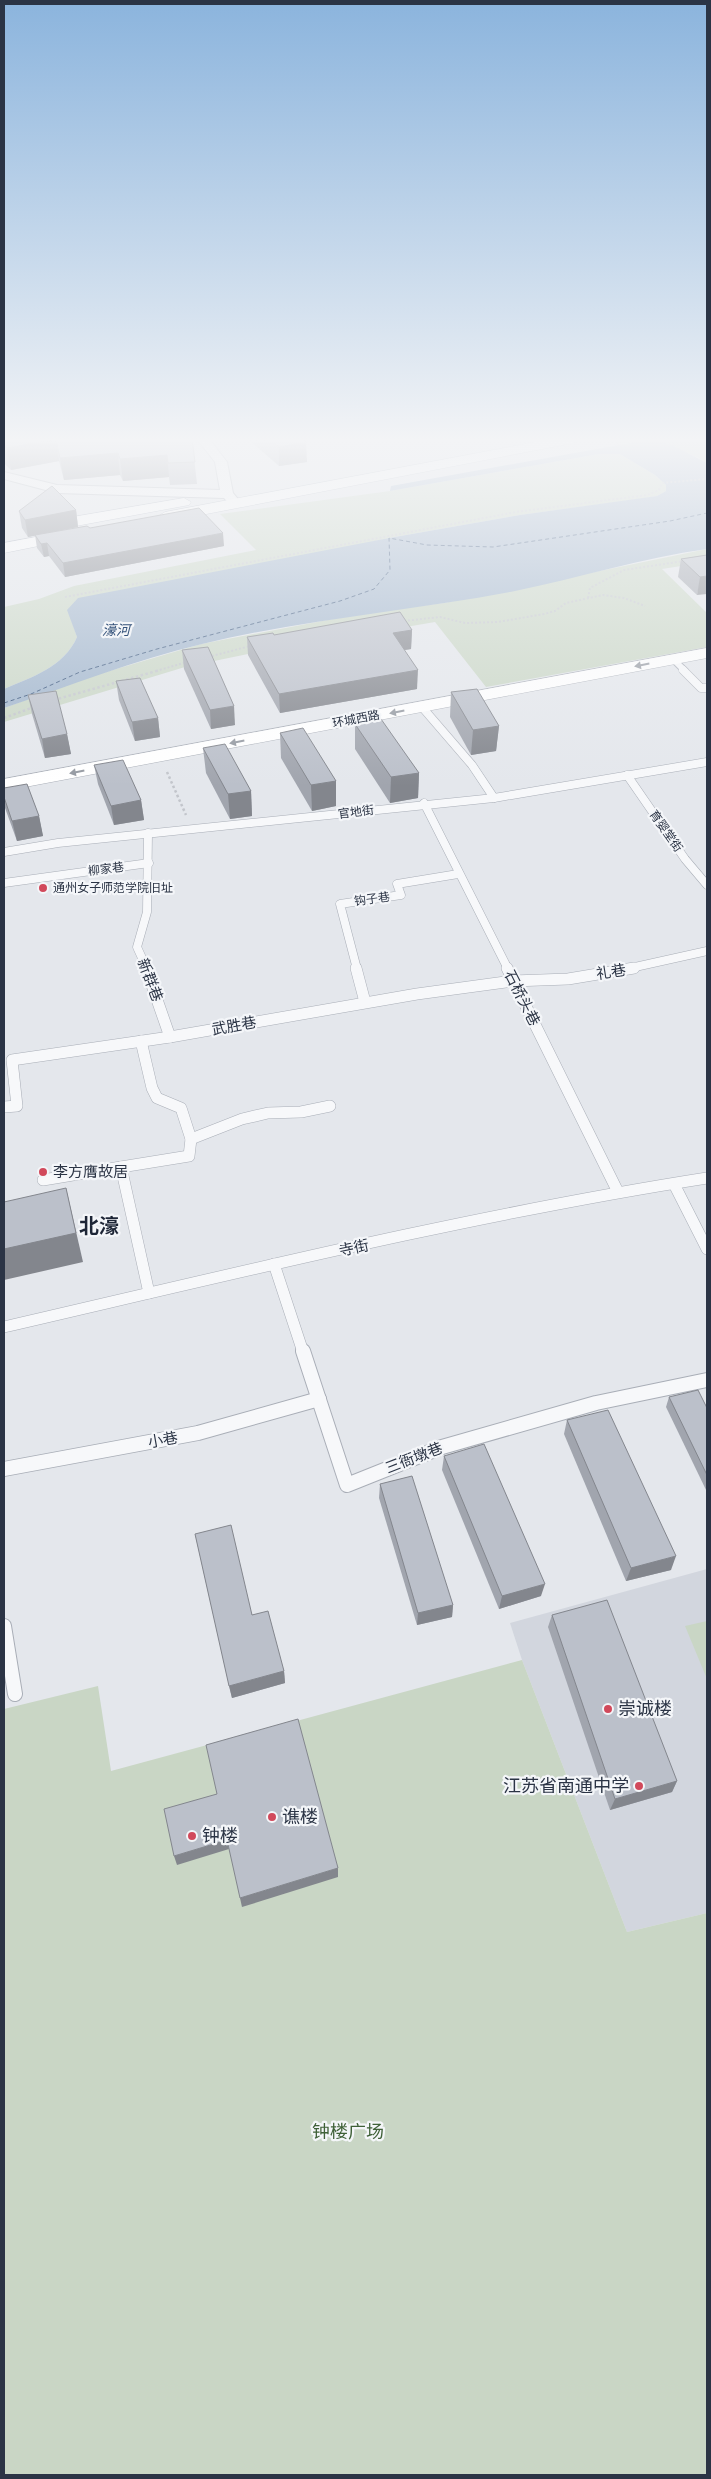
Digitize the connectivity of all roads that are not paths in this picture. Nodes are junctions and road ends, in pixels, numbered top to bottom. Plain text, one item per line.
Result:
1 (707, 653) edge
2 (673, 659) junction
3 (707, 688) edge
4 (422, 707) junction
5 (707, 762) edge
6 (627, 775) junction
7 (4, 785) edge
8 (494, 798) junction
9 (424, 803) junction
10 (148, 833) junction
11 (4, 852) edge
12 (148, 864) junction
13 (458, 874) junction
14 (4, 883) edge
15 (707, 885) edge
16 (707, 951) edge
17 (513, 982) junction
18 (365, 1002) junction
19 (170, 1038) junction
20 (141, 1042) junction
21 (330, 1106) dead end
22 (4, 1107) edge
23 (191, 1139) junction
24 (121, 1167) junction
25 (707, 1178) edge
26 (43, 1180) dead end
27 (674, 1184) junction
28 (618, 1192) junction
29 (707, 1249) edge
30 (274, 1264) junction
31 (149, 1293) junction
32 (4, 1327) edge
33 (707, 1380) edge
34 (319, 1399) junction
35 (4, 1469) edge
36 (4, 1626) edge
37 (15, 1694) dead end

1 - 2 main road, 环城西路
2 - 3 lane
2 -> 4 main road, 环城西路
4 -> 7 main road, 环城西路
4 - 8 lane
5 - 6 lane, 官地街
6 - 8 lane, 官地街
6 - 15 lane, 育婴堂街
8 - 9 lane, 官地街
9 - 10 lane, 官地街
9 - 13 lane, 石桥头巷
10 - 11 lane, 官地街
10 - 12 lane, 新群巷
12 - 14 lane, 柳家巷
12 - 19 lane, 新群巷
13 - 17 lane, 石桥头巷
13 - 18 lane, 钩子巷
16 - 17 lane, 礼巷
17 - 18 lane, 武胜巷
17 - 28 lane, 石桥头巷
18 - 19 lane, 武胜巷
19 - 20 lane, 武胜巷
20 - 22 lane, 武胜巷
20 - 23 lane
21 - 23 lane
23 - 24 lane
24 - 26 lane
24 - 31 lane
25 - 27 lane, 寺街
27 - 28 lane, 寺街
27 - 29 lane
28 - 30 lane, 寺街
30 - 31 lane, 寺街
30 - 34 lane, 三衙墩巷
31 - 32 lane, 寺街
33 - 34 lane, 三衙墩巷
34 - 35 lane, 小巷
36 - 37 lane

